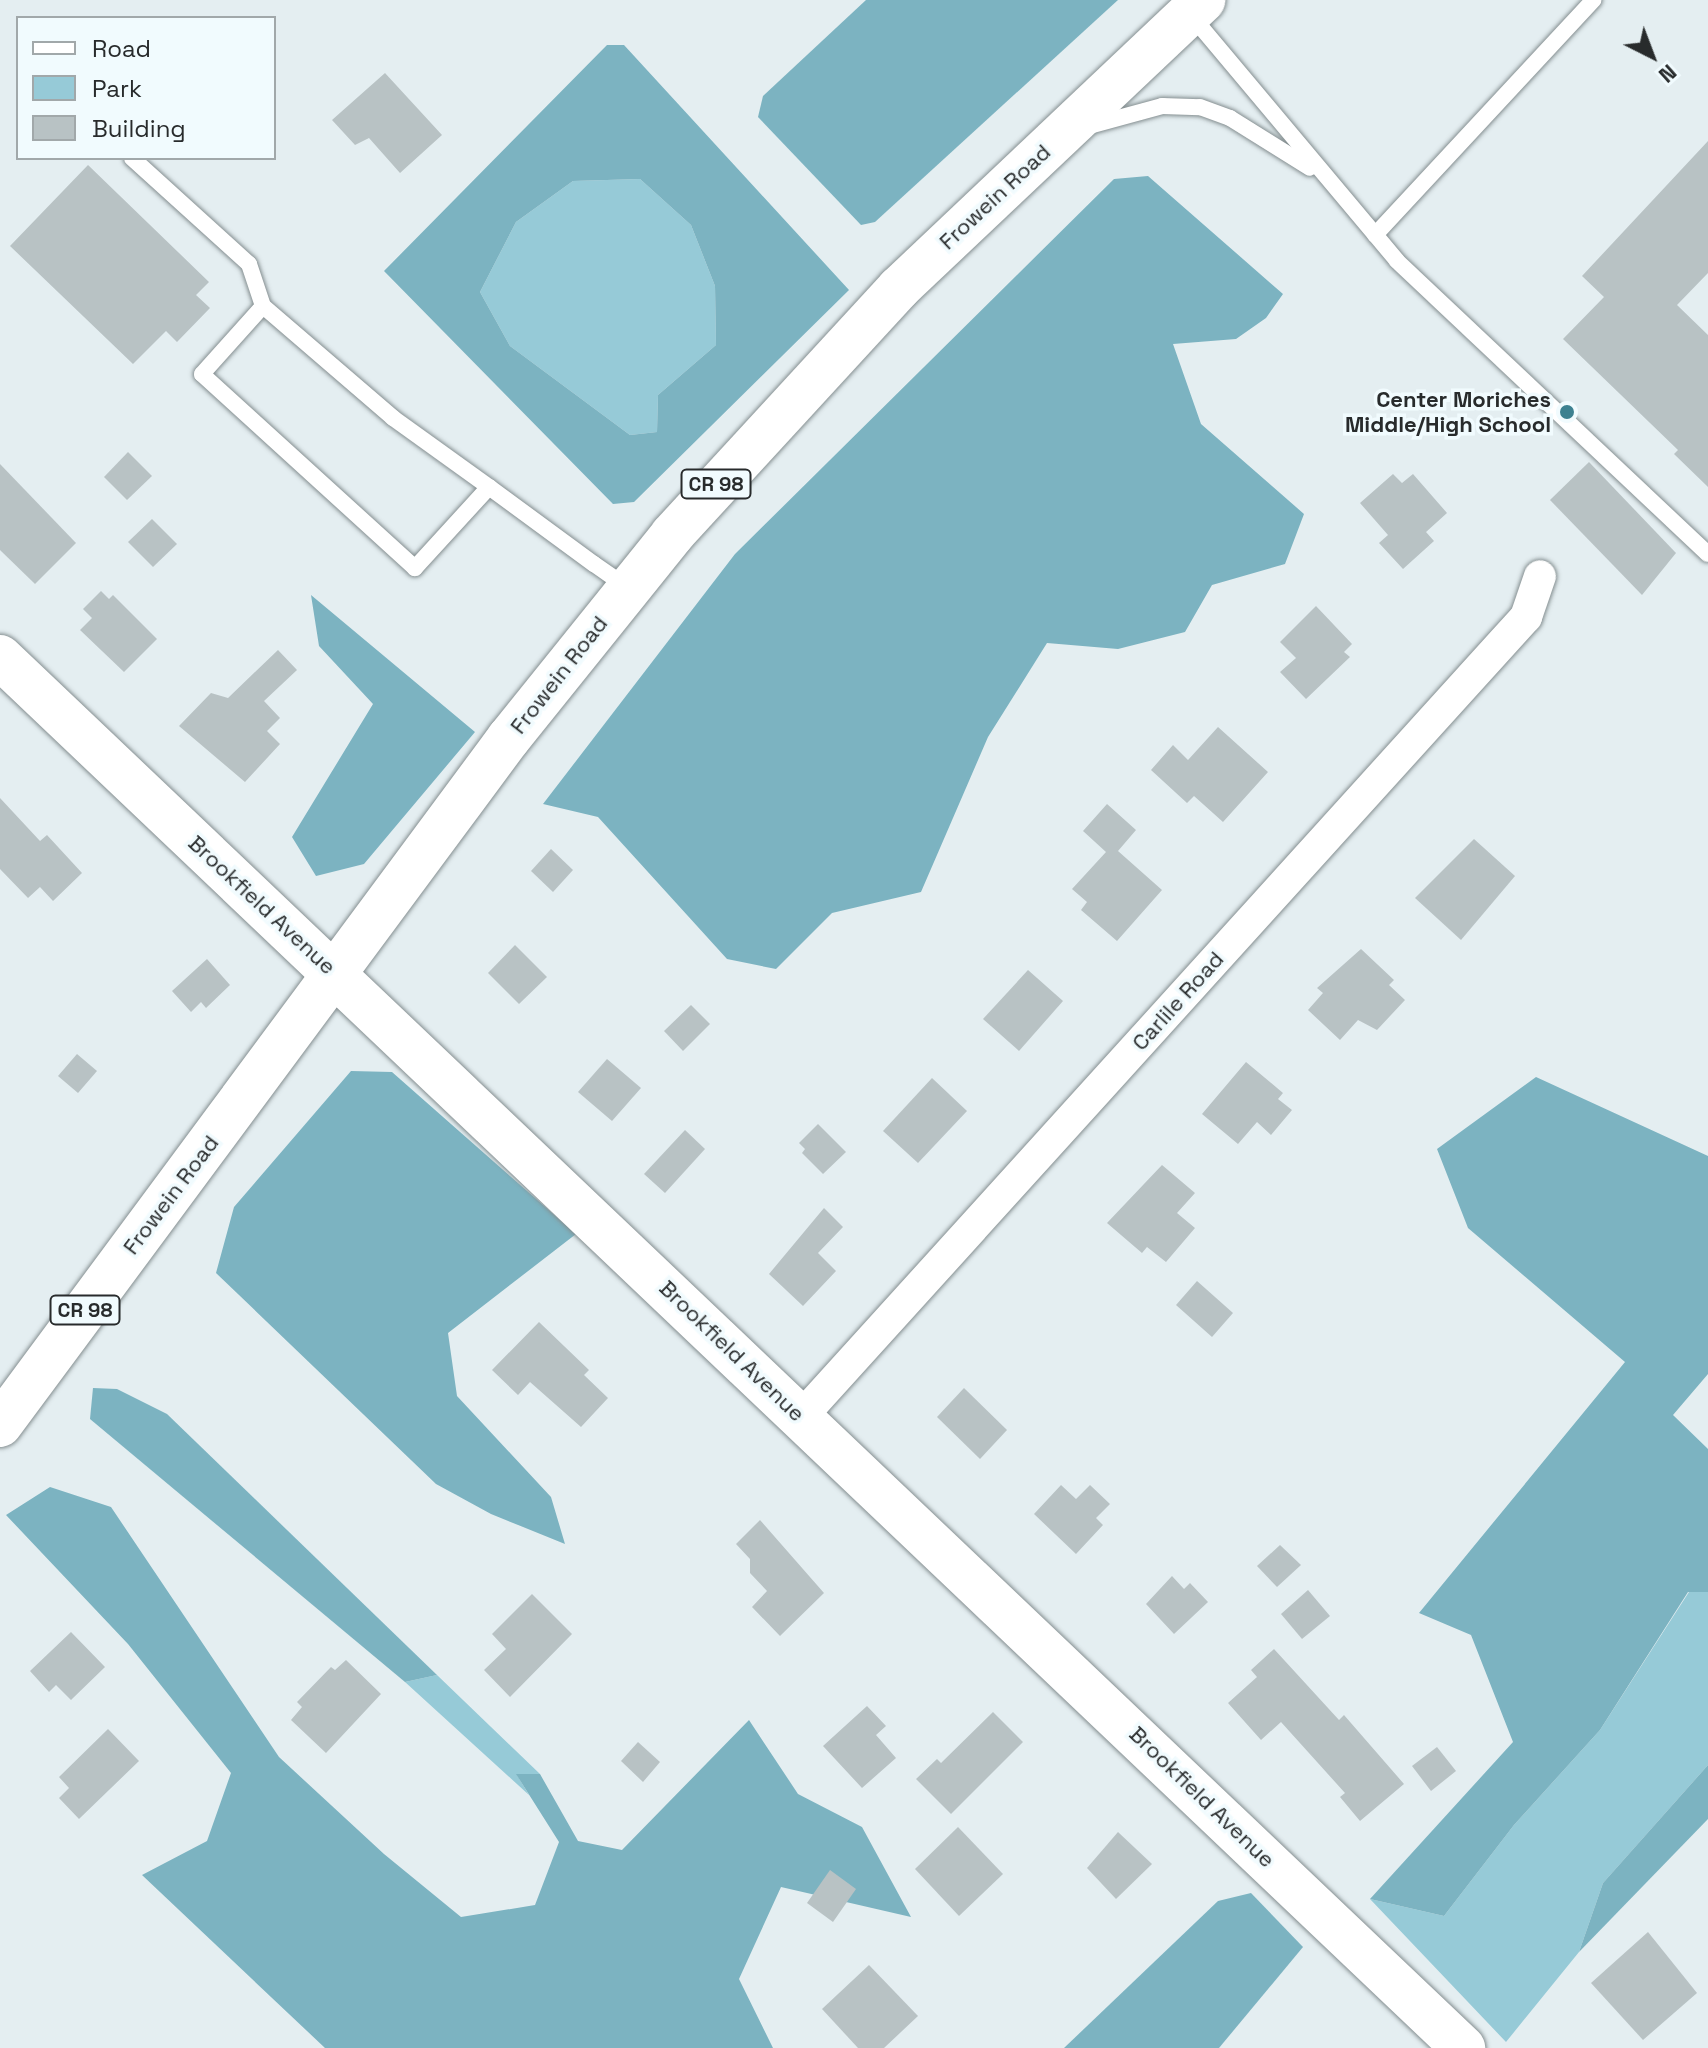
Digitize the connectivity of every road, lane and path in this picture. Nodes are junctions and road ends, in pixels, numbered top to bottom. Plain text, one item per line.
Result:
1 (1593, 0) edge
2 (1197, 7) edge
3 (1061, 135) junction
4 (134, 160) edge
5 (1324, 176) junction
6 (1375, 235) junction
7 (263, 306) junction
8 (489, 487) junction
9 (1708, 554) edge
10 (1540, 576) dead end
11 (628, 588) junction
12 (0, 657) edge
13 (335, 974) junction
14 (801, 1417) junction
15 (0, 1425) edge
16 (1463, 2048) edge

1 - 6 lane
2 - 3 main road, Frowein Road / CR 98
2 - 5 lane
3 - 5 lane
3 - 11 main road, Frowein Road / CR 98
4 - 7 lane
5 - 6 lane
6 - 9 lane
7 - 8 lane
7 - 8 lane
8 - 11 lane
10 - 14 street, Carlile Road
11 - 13 main road, Frowein Road / CR 98
12 - 13 main road, Brookfield Avenue
13 - 14 main road, Brookfield Avenue
13 - 15 main road, Frowein Road / CR 98
14 - 16 main road, Brookfield Avenue

